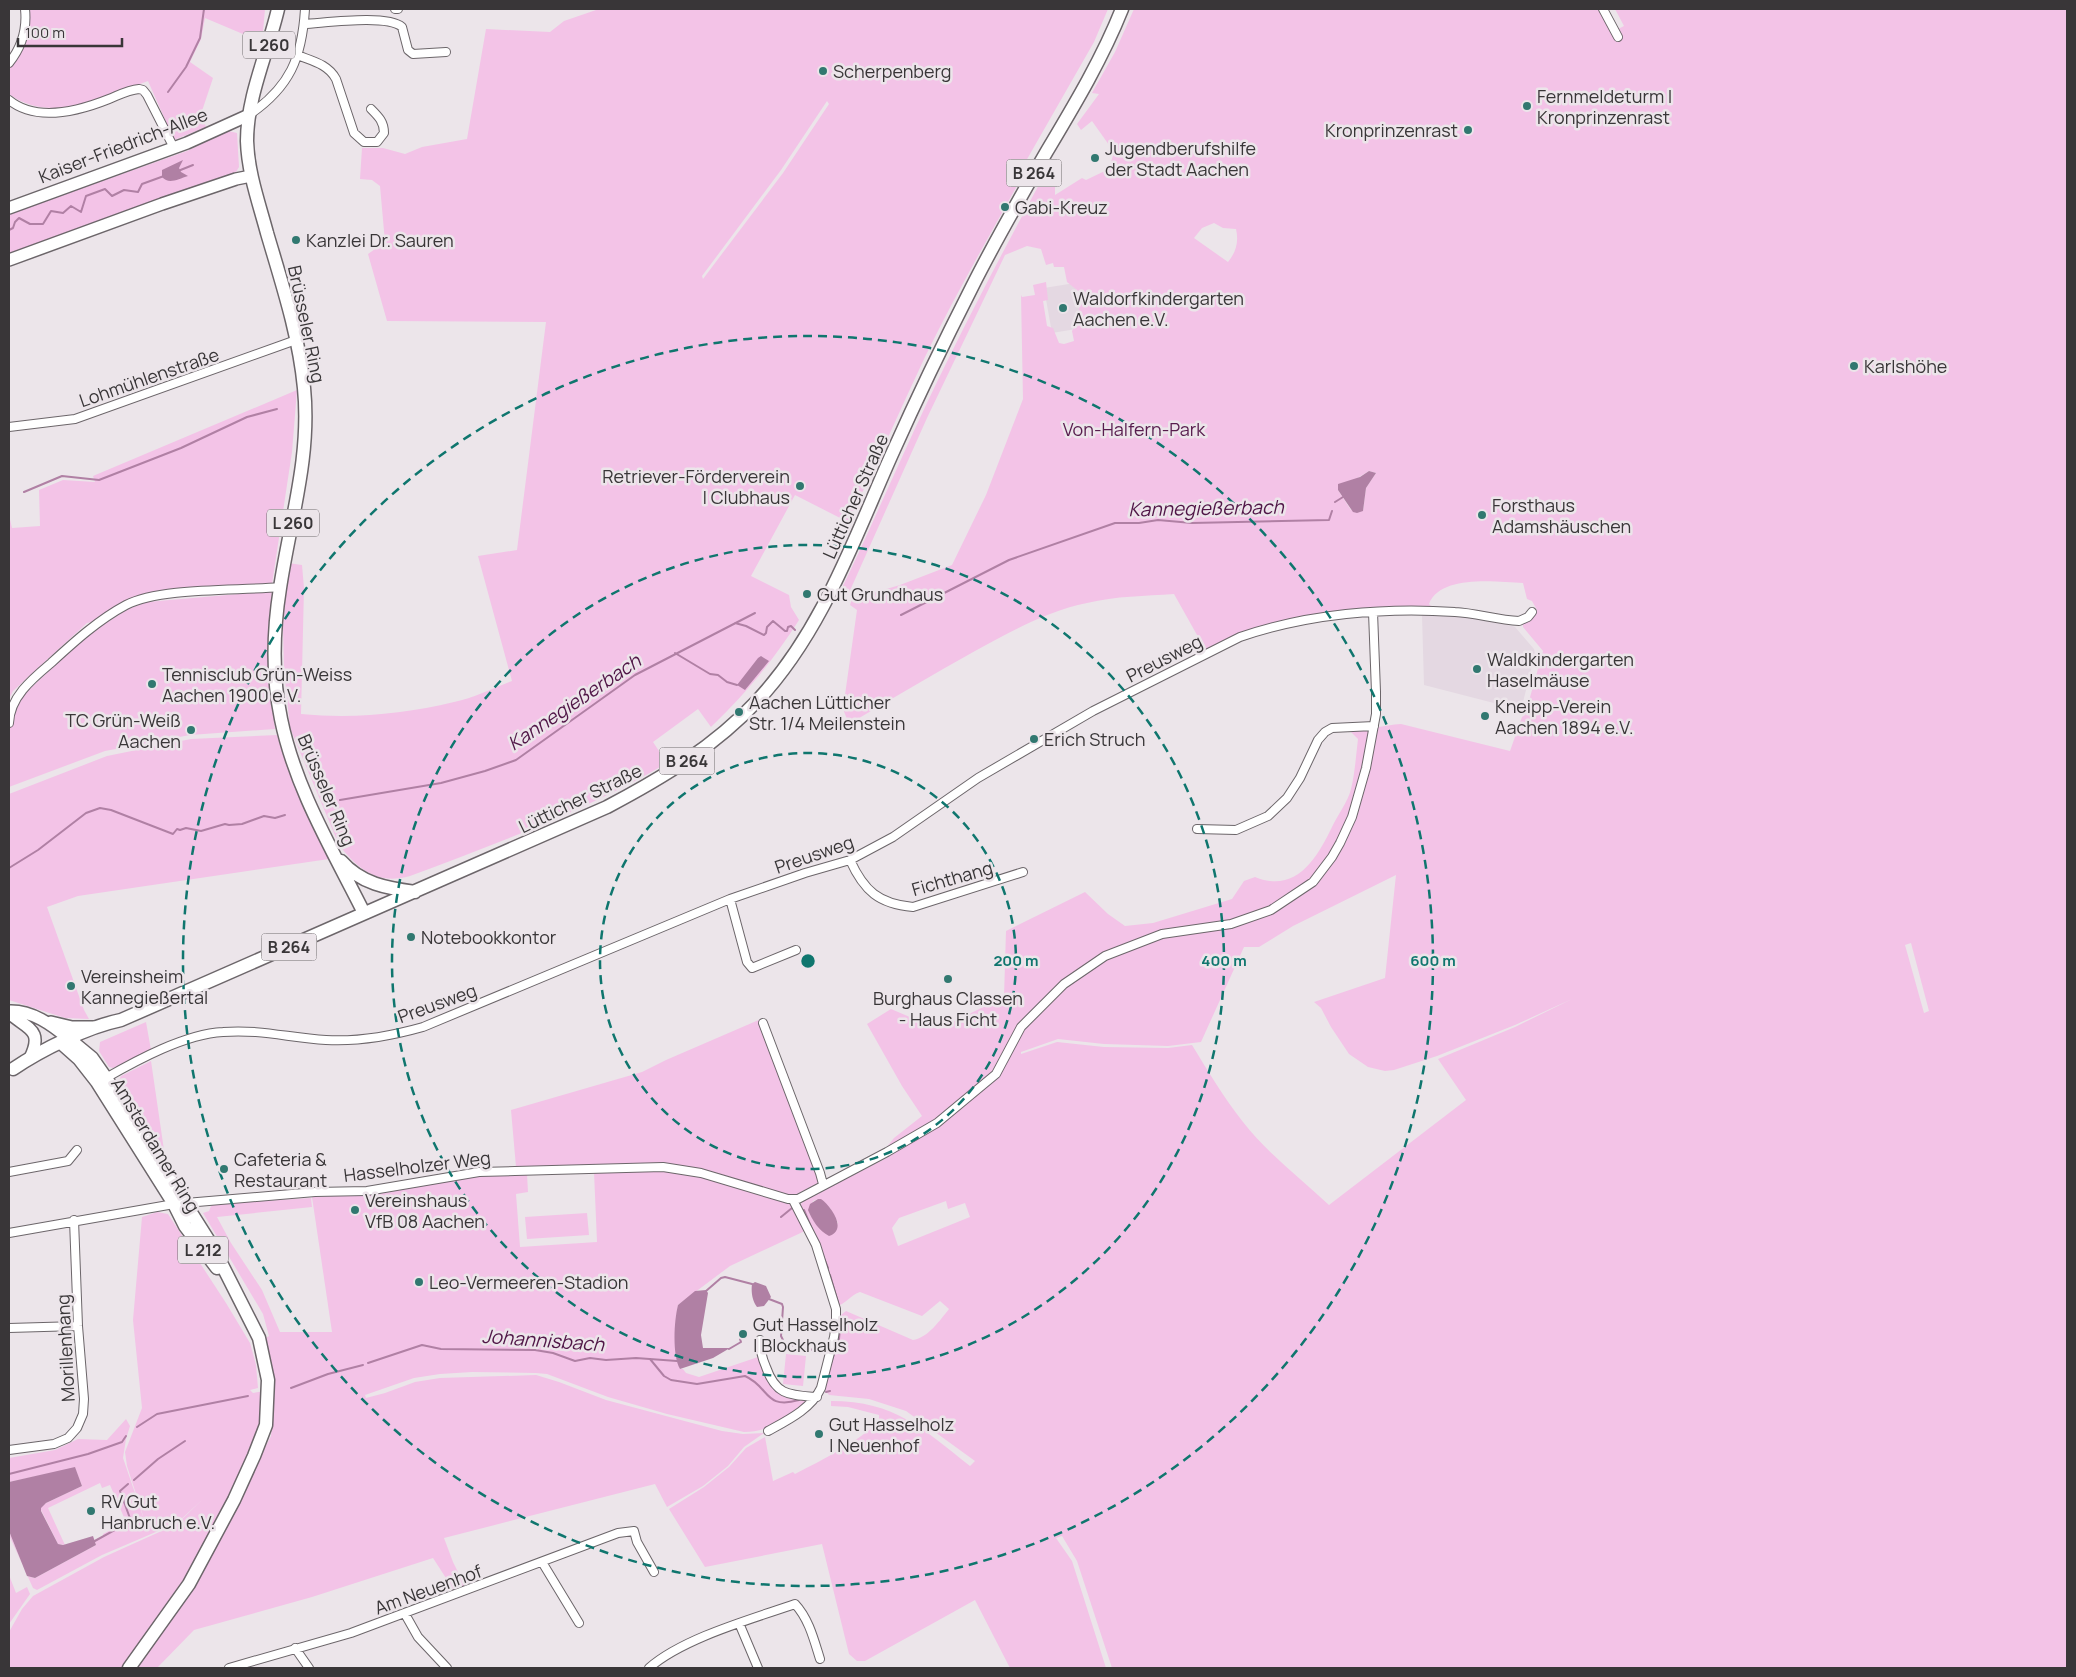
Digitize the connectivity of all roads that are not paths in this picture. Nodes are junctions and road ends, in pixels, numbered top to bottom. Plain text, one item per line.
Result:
1 (25, 9) edge
2 (278, 9) edge
3 (305, 9) edge
4 (1122, 9) edge
5 (1603, 9) edge
6 (304, 24) junction
7 (1618, 37) dead end
8 (446, 52) dead end
9 (297, 55) junction
10 (9, 62) edge
11 (9, 100) edge
12 (371, 109) dead end
13 (249, 115) junction
14 (174, 148) junction
15 (251, 176) junction
16 (9, 208) edge
17 (9, 260) edge
18 (296, 340) junction
19 (9, 427) edge
20 (280, 587) junction
21 (1373, 612) junction
22 (1532, 612) dead end
23 (9, 723) edge
24 (1374, 726) junction
25 (1197, 829) dead end
26 (332, 849) junction
27 (850, 860) junction
28 (1023, 872) dead end
29 (415, 892) junction
30 (730, 899) junction
31 (364, 913) junction
32 (796, 950) dead end
33 (9, 1012) edge
34 (40, 1019) junction
35 (121, 1020) junction
36 (763, 1023) dead end
37 (96, 1027) junction
38 (69, 1044) junction
39 (30, 1058) junction
40 (11, 1070) edge
41 (102, 1080) junction
42 (78, 1150) dead end
43 (9, 1172) edge
44 (823, 1184) junction
45 (793, 1200) junction
46 (179, 1204) junction
47 (74, 1220) junction
48 (9, 1233) edge
49 (78, 1326) junction
50 (9, 1328) edge
51 (760, 1340) dead end
52 (817, 1397) junction
53 (768, 1431) dead end
54 (9, 1450) edge
55 (542, 1562) junction
56 (654, 1572) dead end
57 (405, 1614) junction
58 (579, 1623) dead end
59 (739, 1623) junction
60 (295, 1648) junction
61 (820, 1659) dead end
62 (129, 1668) edge
63 (229, 1668) edge
64 (309, 1668) edge
65 (447, 1668) edge
66 (649, 1668) edge
67 (758, 1668) edge

1 - 10 street
2 - 13 main road, Brüsseler Ring / L 260
3 - 6 street
4 - 29 main road, Lütticher Straße / B 264
5 - 7 street
6 - 8 street
6 - 9 street
9 - 12 street
9 - 13 street
11 - 14 street
13 - 14 street, Kaiser-Friedrich-Allee
13 - 15 main road, Brüsseler Ring / L 260
14 - 16 street, Kaiser-Friedrich-Allee
15 - 17 street
15 - 18 main road, Brüsseler Ring / L 260
18 - 19 street, Lohmühlenstraße
18 - 20 main road, Brüsseler Ring / L 260
20 - 23 street
20 - 26 main road, Brüsseler Ring / L 260
21 - 22 street, Preusweg
21 - 24 street
21 - 27 street, Preusweg
24 - 25 street
24 - 44 street
26 - 29 main road
26 - 31 main road, Brüsseler Ring / L 260
27 - 28 street, Fichthang
27 - 30 street, Preusweg
29 - 31 main road, Lütticher Straße / B 264
30 - 32 street
30 - 41 street, Preusweg
31 - 35 main road, Lütticher Straße / B 264
33 - 34 street
33 - 38 street
33 - 39 street
34 - 37 street
34 - 38 street
35 - 37 main road, Lütticher Straße / B 264
35 - 38 main road, Lütticher Straße / B 264
36 - 44 street
37 - 38 main road, Lütticher Straße / B 264
38 - 39 main road, Lütticher Straße / B 264
38 - 40 main road, Lütticher Straße / B 264
38 - 41 main road, Amsterdamer Ring / L 212
39 - 40 main road, Lütticher Straße / B 264
41 - 46 main road, Amsterdamer Ring / L 212
42 - 43 street
44 - 45 street
45 - 46 street, Hasselholzer Weg
45 - 52 street
46 - 47 street, Hasselholzer Weg
46 - 62 main road, Amsterdamer Ring / L 212
47 - 48 street, Hasselholzer Weg
47 - 49 street, Morillenhang
49 - 50 street
49 - 54 street, Morillenhang
51 - 52 street
52 - 53 street
55 - 56 street, Am Neuenhof
55 - 57 street, Am Neuenhof
55 - 58 street
57 - 60 street, Am Neuenhof
57 - 65 street
59 - 61 street
59 - 66 street
59 - 67 street
60 - 63 street, Am Neuenhof
60 - 64 street

